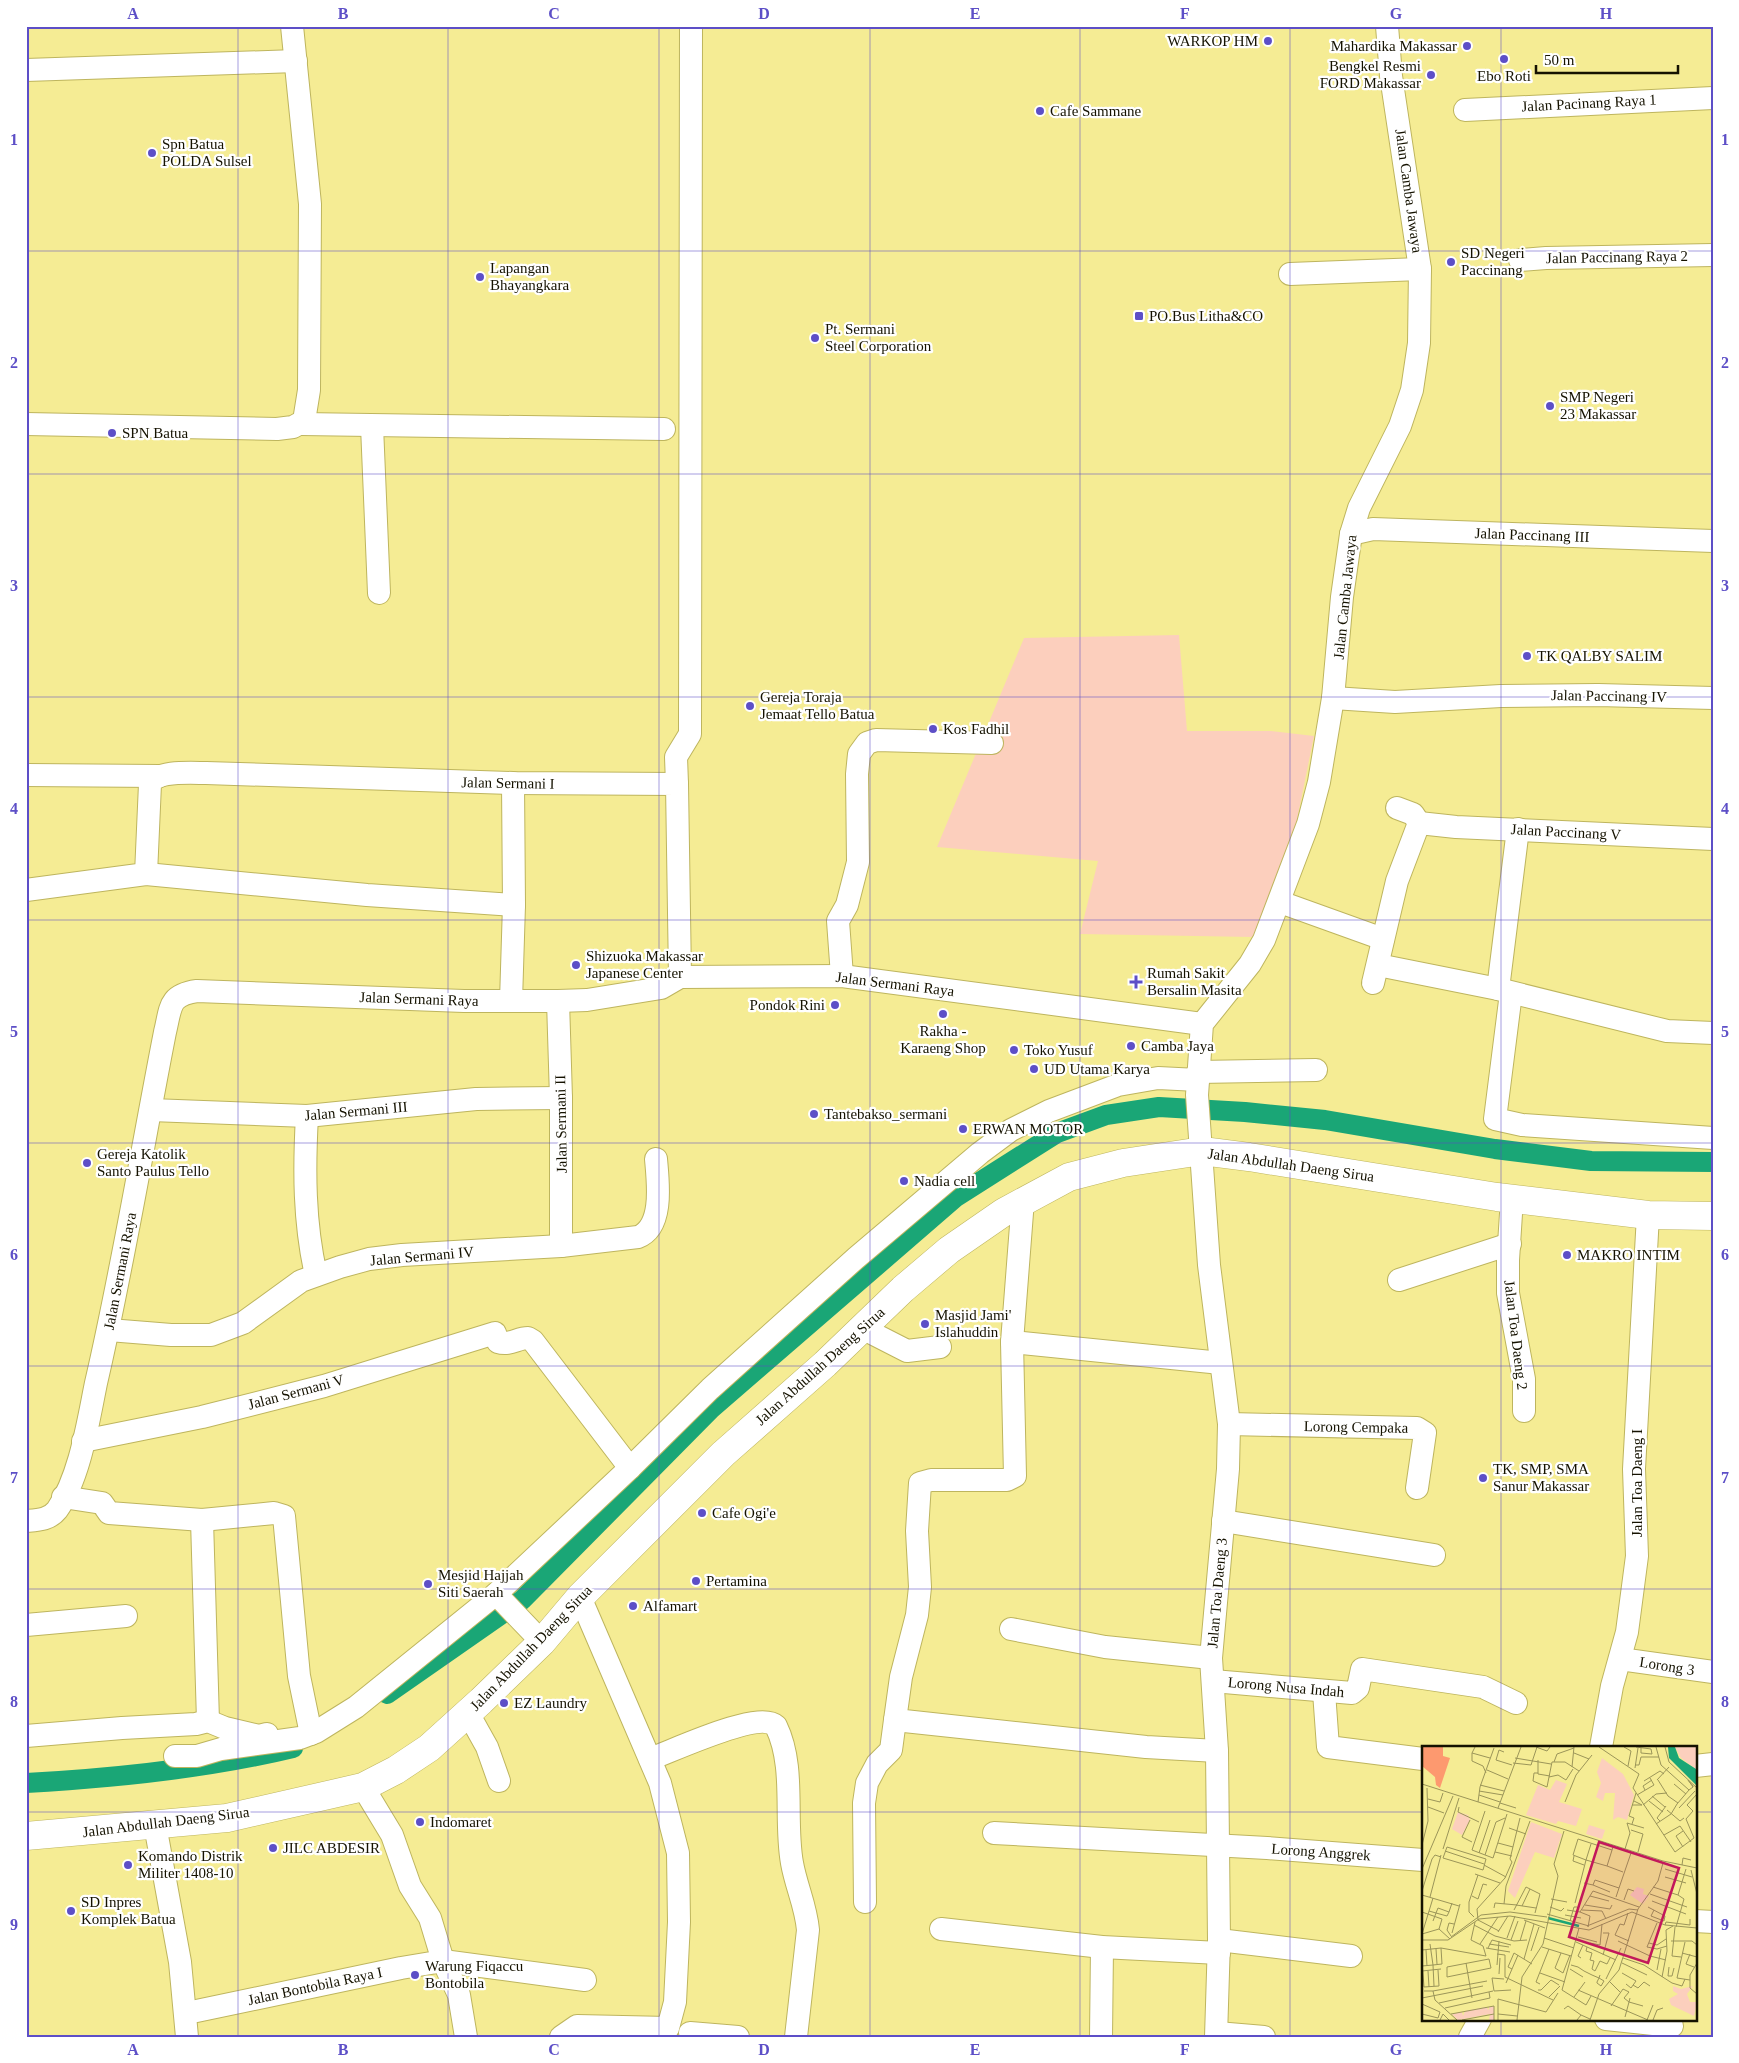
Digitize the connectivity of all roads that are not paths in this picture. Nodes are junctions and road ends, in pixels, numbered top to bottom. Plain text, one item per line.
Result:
1 (292, 26) edge
2 (691, 26) edge
3 (1387, 26) edge
4 (296, 61) junction
5 (26, 70) edge
6 (1713, 98) edge
7 (1465, 110) dead end
8 (1713, 255) edge
9 (1520, 260) dead end
10 (1420, 269) junction
11 (1290, 274) dead end
12 (26, 424) edge
13 (300, 424) junction
14 (372, 426) junction
15 (664, 429) dead end
16 (1351, 534) junction
17 (1713, 541) edge
18 (379, 593) dead end
19 (1333, 698) junction
20 (1713, 698) edge
21 (992, 743) dead end
22 (26, 775) edge
23 (155, 780) junction
24 (513, 784) junction
25 (677, 784) junction
26 (1397, 808) dead end
27 (1419, 823) junction
28 (1518, 829) junction
29 (1713, 839) edge
30 (146, 874) junction
31 (26, 890) edge
32 (1280, 902) junction
33 (514, 905) junction
34 (1383, 940) junction
35 (842, 976) junction
36 (680, 978) junction
37 (1505, 991) junction
38 (510, 1001) junction
39 (558, 1001) junction
40 (1202, 1024) junction
41 (1713, 1033) edge
42 (1316, 1070) dead end
43 (1198, 1082) junction
44 (561, 1098) junction
45 (151, 1110) junction
46 (307, 1116) junction
47 (1713, 1138) edge
48 (1202, 1146) junction
49 (656, 1159) dead end
50 (1512, 1198) junction
51 (1023, 1200) junction
52 (1648, 1215) junction
53 (1713, 1216) edge
54 (1510, 1244) junction
55 (561, 1246) junction
56 (316, 1275) junction
57 (1399, 1280) dead end
58 (862, 1328) junction
59 (109, 1330) junction
60 (1012, 1342) junction
61 (940, 1347) dead end
62 (1220, 1362) junction
63 (1524, 1411) dead end
64 (1229, 1424) junction
65 (83, 1441) junction
66 (630, 1468) junction
67 (1416, 1488) dead end
68 (63, 1497) junction
69 (34, 1520) edge
70 (202, 1520) junction
71 (1223, 1521) junction
72 (1434, 1555) dead end
73 (580, 1597) junction
74 (502, 1599) junction
75 (126, 1616) dead end
76 (26, 1625) edge
77 (1011, 1629) dead end
78 (537, 1637) junction
79 (1211, 1658) junction
80 (1620, 1659) junction
81 (1713, 1672) edge
82 (1213, 1681) junction
83 (1324, 1692) junction
84 (1516, 1703) dead end
85 (325, 1711) dead end
86 (468, 1713) junction
87 (895, 1720) junction
88 (202, 1723) junction
89 (309, 1729) junction
90 (26, 1736) edge
91 (1601, 1746) edge
92 (1217, 1751) junction
93 (650, 1759) junction
94 (1422, 1759) edge
95 (1713, 1764) edge
96 (1696, 1766) edge
97 (499, 1781) dead end
98 (363, 1787) junction
99 (155, 1825) junction
100 (994, 1833) dead end
101 (26, 1836) edge
102 (1218, 1846) junction
103 (1422, 1860) edge
104 (864, 1902) dead end
105 (1696, 1921) edge
106 (1713, 1922) edge
107 (941, 1929) dead end
108 (1102, 1947) junction
109 (1219, 1947) junction
110 (1351, 1956) dead end
111 (443, 1961) junction
112 (585, 1980) dead end
113 (186, 2013) junction
114 (1479, 2020) edge
115 (1615, 2020) edge
116 (1672, 2026) dead end
117 (668, 2028) junction
118 (690, 2035) edge
119 (1217, 2035) edge
120 (187, 2037) edge
121 (466, 2037) edge
122 (561, 2037) edge
123 (738, 2037) edge
124 (796, 2037) edge
125 (1101, 2037) edge
126 (1264, 2037) edge
127 (1470, 2037) edge

1 - 4 street
2 - 25 street
3 - 10 street, Jalan Camba Jawaya
4 - 5 street
4 - 13 street
6 - 7 street, Jalan Pacinang Raya 1
8 - 9 street, Jalan Paccinang Raya 2
10 - 11 street
10 - 16 street, Jalan Camba Jawaya
12 - 13 street
13 - 14 street
14 - 15 street
14 - 18 street
16 - 17 street, Jalan Paccinang III
16 - 19 street, Jalan Camba Jawaya
19 - 20 street, Jalan Paccinang IV
19 - 32 street, Jalan Camba Jawaya
21 - 35 street
22 - 23 street, Jalan Sermani I
23 - 24 street, Jalan Sermani I
23 - 30 street
24 - 25 street, Jalan Sermani I
24 - 33 street
25 - 36 street
26 - 27 street
27 - 28 street, Jalan Paccinang V
27 - 34 street
28 - 29 street, Jalan Paccinang V
28 - 37 street
30 - 31 street
30 - 33 street
32 - 34 street
32 - 40 street, Jalan Camba Jawaya
33 - 38 street
34 - 37 street
35 - 36 street, Jalan Sermani Raya
35 - 40 street, Jalan Sermani Raya
36 - 39 street, Jalan Sermani Raya
37 - 41 street
37 - 47 street
38 - 39 street, Jalan Sermani Raya
38 - 45 street, Jalan Sermani Raya
39 - 44 street, Jalan Sermani II
40 - 43 street
42 - 43 street
43 - 48 street
43 - 66 street
44 - 46 street, Jalan Sermani III
44 - 55 street, Jalan Sermani II
45 - 46 street, Jalan Sermani III
45 - 59 street, Jalan Sermani Raya
46 - 56 street
48 - 50 main road, Jalan Abdullah Daeng Sirua
48 - 51 main road, Jalan Abdullah Daeng Sirua
48 - 62 street, Jalan Toa Daeng 3
49 - 55 street, Jalan Sermani IV
50 - 52 main road, Jalan Abdullah Daeng Sirua
50 - 54 street, Jalan Toa Daeng 2
51 - 58 main road, Jalan Abdullah Daeng Sirua
51 - 60 street
52 - 53 main road, Jalan Abdullah Daeng Sirua
52 - 80 street, Jalan Toa Daeng I
54 - 57 street
54 - 63 street, Jalan Toa Daeng 2
55 - 56 street, Jalan Sermani IV
56 - 59 street, Jalan Sermani IV
58 - 61 street
58 - 73 main road, Jalan Abdullah Daeng Sirua
59 - 65 street, Jalan Sermani Raya
60 - 62 street
60 - 87 street
62 - 64 street, Jalan Toa Daeng 3
64 - 67 street, Lorong Cempaka
64 - 71 street, Jalan Toa Daeng 3
65 - 66 street, Jalan Sermani V
65 - 68 street, Jalan Sermani Raya
66 - 74 street
68 - 69 street, Jalan Sermani Raya
68 - 70 street
70 - 88 street
70 - 89 street
71 - 72 street
71 - 79 street, Jalan Toa Daeng 3
73 - 78 main road, Jalan Abdullah Daeng Sirua
73 - 93 street
74 - 78 street
74 - 89 street
75 - 76 street
77 - 79 street
78 - 86 main road, Jalan Abdullah Daeng Sirua
79 - 82 street, Jalan Toa Daeng 3
80 - 81 street, Lorong 3
80 - 91 street, Jalan Toa Daeng I
82 - 83 street, Lorong Nusa Indah
82 - 92 street, Jalan Toa Daeng 3
83 - 84 street, Lorong Nusa Indah
83 - 94 street
85 - 89 street
86 - 97 street
86 - 98 main road, Jalan Abdullah Daeng Sirua
87 - 92 street
87 - 104 street
88 - 89 street
88 - 89 street
88 - 90 street
92 - 102 street, Jalan Toa Daeng 3
93 - 117 street
93 - 124 street
95 - 96 street
98 - 99 main road, Jalan Abdullah Daeng Sirua
98 - 111 street
99 - 101 main road, Jalan Abdullah Daeng Sirua
99 - 113 street
100 - 102 street, Lorong Anggrek
102 - 103 street, Lorong Anggrek
102 - 109 street, Jalan Toa Daeng 3
105 - 106 street
107 - 108 street
108 - 109 street
108 - 125 street
109 - 110 street
109 - 119 street, Jalan Toa Daeng 3
111 - 112 street, Jalan Bontobila Raya I
111 - 113 street, Jalan Bontobila Raya I
111 - 121 street
113 - 120 street
114 - 127 street
115 - 116 street
117 - 118 street
117 - 122 street
118 - 123 street
119 - 126 street

